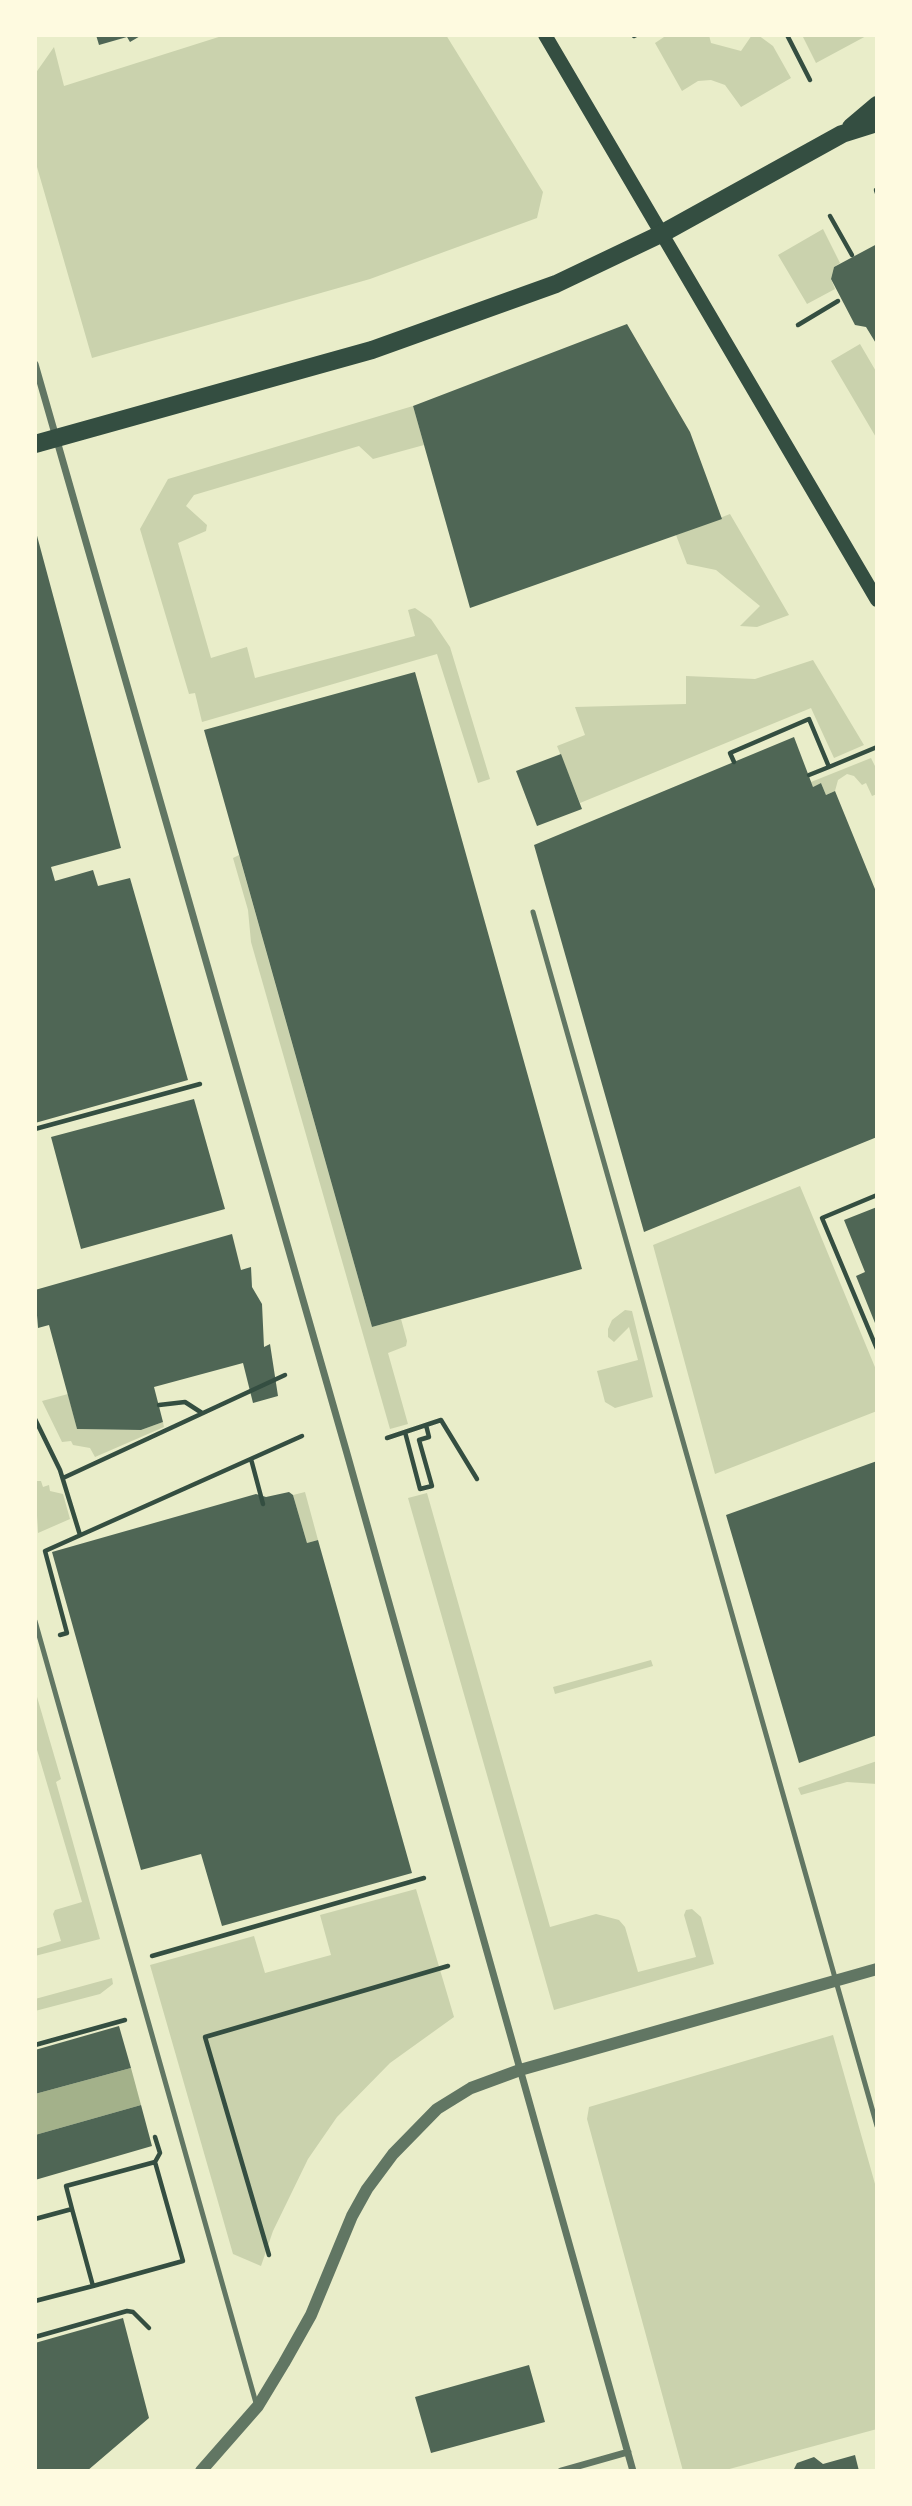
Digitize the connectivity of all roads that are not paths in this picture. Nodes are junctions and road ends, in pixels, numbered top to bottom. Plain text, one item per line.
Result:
1 (545, 35) edge
2 (877, 105) edge
3 (877, 123) edge
4 (842, 134) junction
5 (663, 233) junction
6 (35, 364) edge
7 (56, 439) junction
8 (35, 444) edge
9 (877, 600) edge
10 (533, 912) dead end
11 (35, 1621) edge
12 (877, 1969) edge
13 (835, 1981) junction
14 (520, 2070) junction
15 (877, 2126) edge
16 (258, 2406) junction
17 (628, 2452) junction
18 (201, 2471) edge
19 (561, 2471) edge
20 (633, 2471) edge

1 - 5 main road
2 - 4 main road
3 - 4 main road
4 - 5 main road
5 - 7 main road
5 - 9 main road
6 - 7 street
7 - 8 main road
7 - 14 street
10 - 13 lane
11 - 16 lane
12 - 13 street
13 - 14 street
13 - 15 lane
14 - 16 street
14 - 17 street
16 - 18 street
17 - 19 street
17 - 20 street

